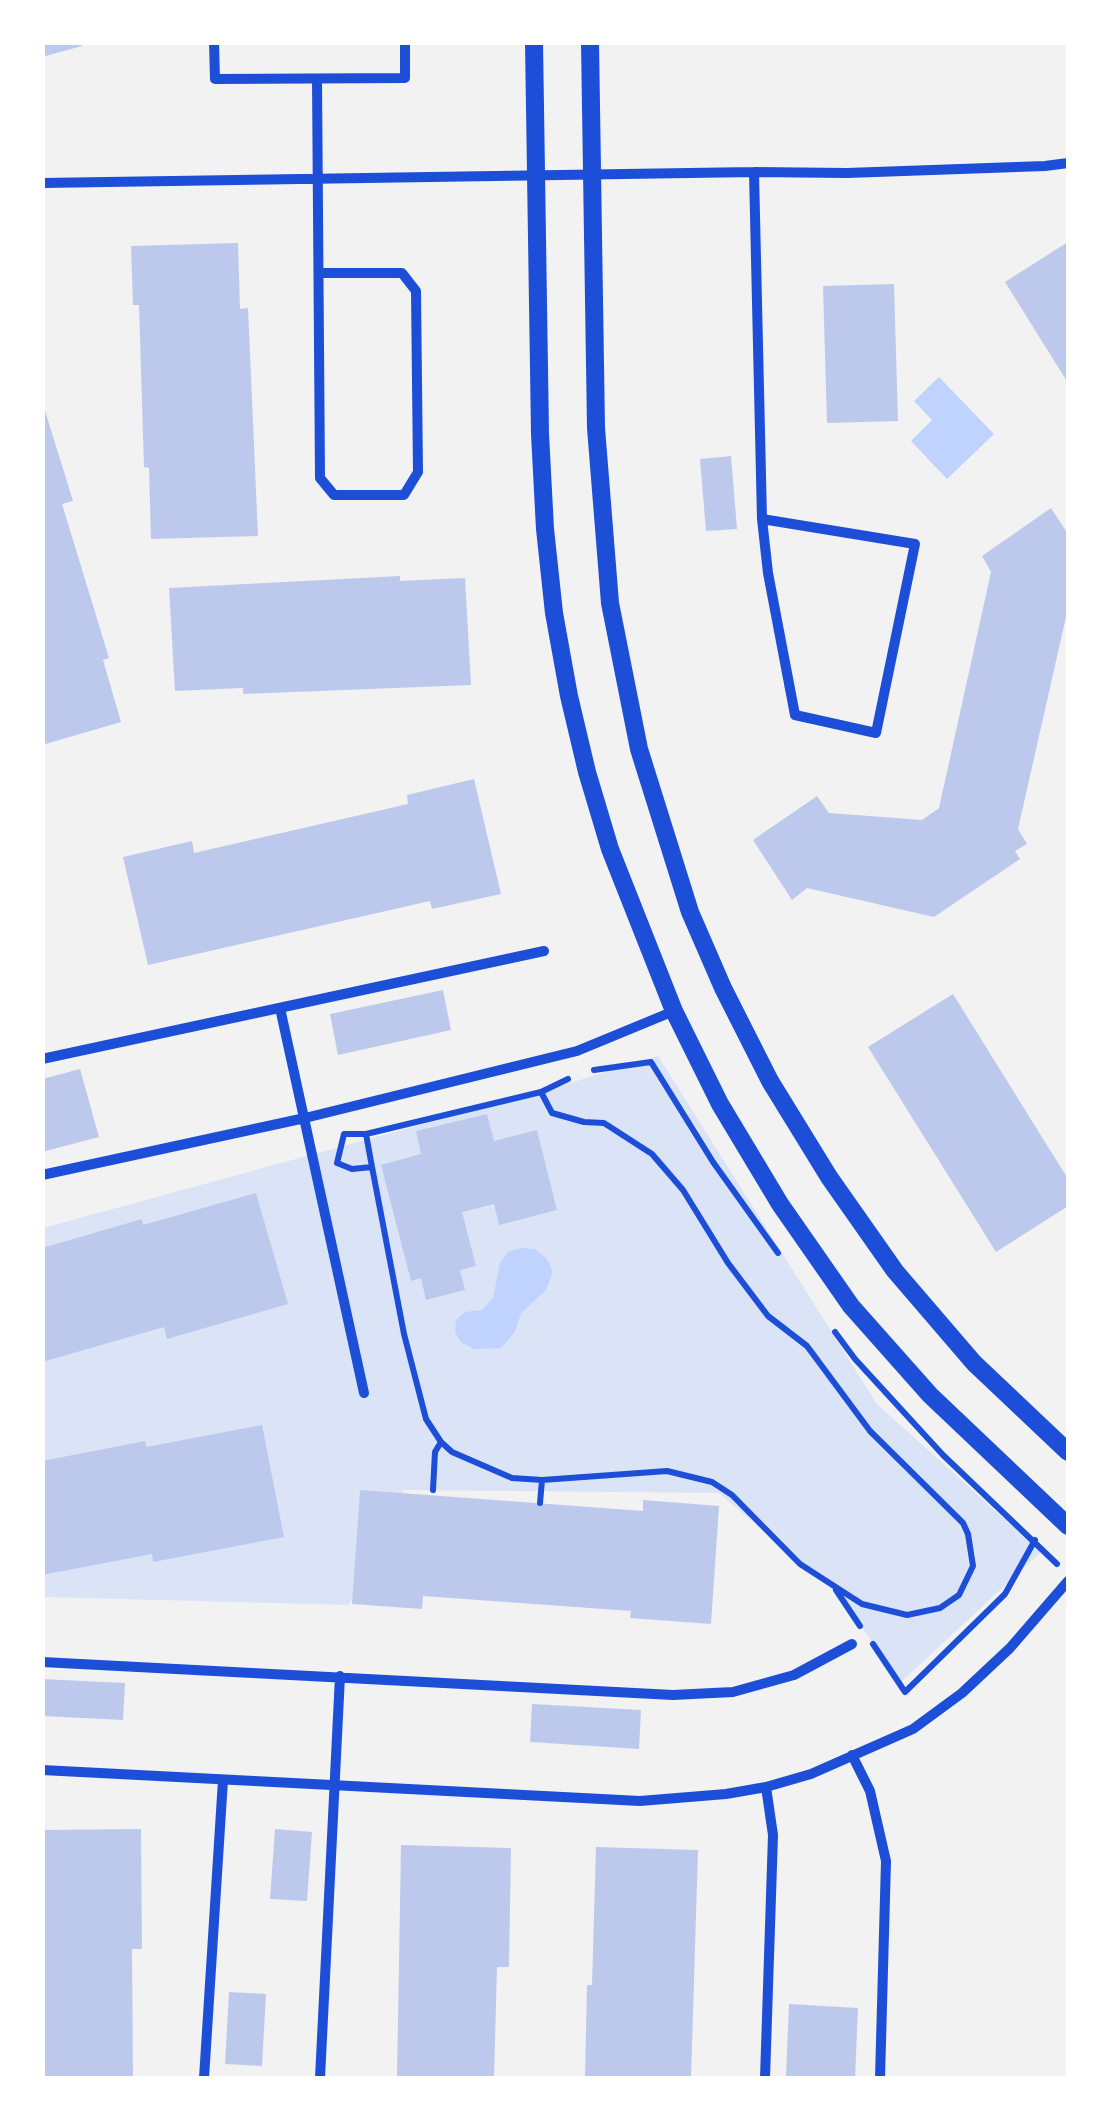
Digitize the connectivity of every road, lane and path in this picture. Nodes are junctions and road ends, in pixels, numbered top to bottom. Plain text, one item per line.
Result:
1 (214, 42) edge
2 (404, 42) edge
3 (534, 42) edge
4 (590, 42) edge
5 (317, 78) junction
6 (1068, 163) edge
7 (754, 172) junction
8 (592, 175) junction
9 (535, 176) junction
10 (317, 179) junction
11 (42, 184) edge
12 (319, 273) junction
13 (762, 518) junction
14 (544, 951) dead end
15 (280, 1008) junction
16 (674, 1011) junction
17 (42, 1060) edge
18 (652, 1062) dead end
19 (541, 1092) junction
20 (305, 1118) junction
21 (366, 1134) junction
22 (372, 1167) junction
23 (42, 1175) edge
24 (364, 1393) dead end
25 (441, 1442) junction
26 (1068, 1452) edge
27 (542, 1480) junction
28 (433, 1490) dead end
29 (540, 1502) dead end
30 (1068, 1526) edge
31 (1035, 1540) dead end
32 (1068, 1581) edge
33 (833, 1585) junction
34 (852, 1644) dead end
35 (42, 1662) edge
36 (340, 1676) junction
37 (852, 1756) junction
38 (42, 1770) edge
39 (223, 1780) junction
40 (335, 1786) junction
41 (766, 1786) junction
42 (204, 2078) edge
43 (320, 2078) edge
44 (765, 2078) edge
45 (880, 2078) edge

1 - 5 street
2 - 5 street
3 - 9 street
4 - 8 street
5 - 10 street
6 - 7 street
7 - 8 street
7 - 13 street
8 - 9 street
8 - 26 street
9 - 10 street
9 - 16 street
10 - 11 street
10 - 12 street
12 - 12 street
13 - 13 street
14 - 15 street
15 - 17 street
15 - 20 street
16 - 20 street
16 - 30 street
18 - 19 path
19 - 21 path
19 - 33 path
20 - 23 street
20 - 24 street
21 - 22 path
21 - 22 path
22 - 25 path
25 - 27 path
25 - 28 path
27 - 29 path
27 - 33 path
31 - 33 path
32 - 37 street
34 - 36 street
35 - 36 street
36 - 40 street
37 - 41 street
37 - 45 street
38 - 39 street
39 - 40 street
39 - 42 street
40 - 41 street
40 - 43 street
41 - 44 street

